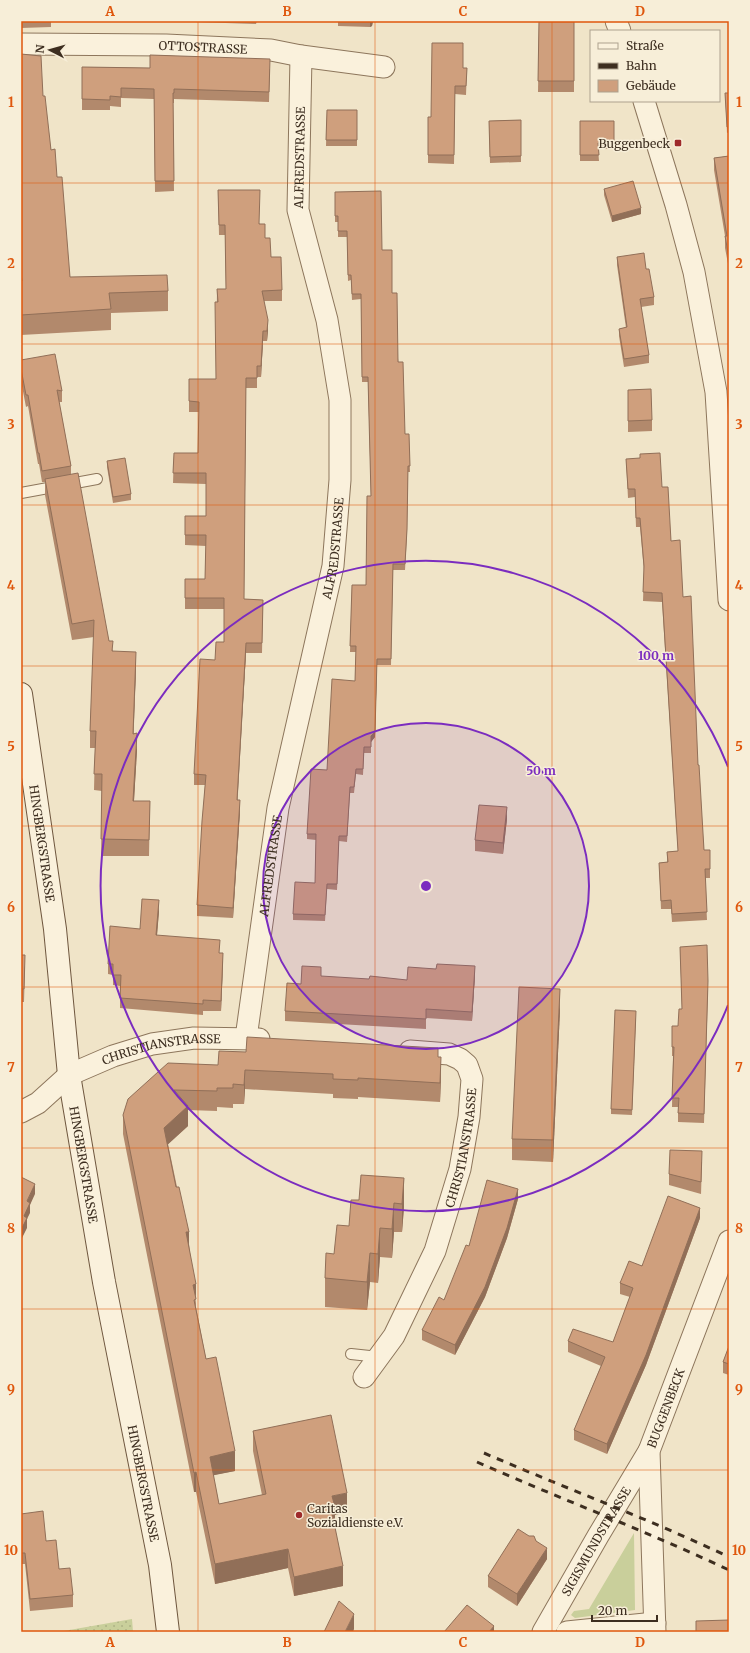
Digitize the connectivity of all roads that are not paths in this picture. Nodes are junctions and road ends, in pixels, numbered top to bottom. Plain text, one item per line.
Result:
1 (21, 44) edge
2 (301, 56) junction
3 (384, 68) dead end
4 (644, 102) edge
5 (97, 479) dead end
6 (21, 493) edge
7 (729, 600) edge
8 (21, 694) edge
9 (246, 1038) junction
10 (277, 1040) edge
11 (394, 1050) edge
12 (69, 1075) junction
13 (21, 1112) edge
14 (729, 1241) edge
15 (351, 1354) dead end
16 (379, 1357) junction
17 (364, 1378) dead end
18 (649, 1450) junction
19 (655, 1627) edge
20 (168, 1632) edge
21 (543, 1632) edge
22 (567, 1632) edge

1 - 2 street, OTTOSTRASSE
2 - 3 street, OTTOSTRASSE
2 - 9 street, ALFREDSTRASSE
4 - 7 street
5 - 6 lane
8 - 12 street, HINGBERGSTRASSE
9 - 10 street, CHRISTIANSTRASSE
9 - 12 street, CHRISTIANSTRASSE
11 - 16 street, CHRISTIANSTRASSE
12 - 13 street, CHRISTIANSTRASSE
12 - 20 street, HINGBERGSTRASSE
14 - 18 street, BUGGENBECK
15 - 16 lane
16 - 17 street, CHRISTIANSTRASSE
18 - 19 street, BUGGENBECK
18 - 21 street, SIGISMUNDSTRASSE
19 - 22 street

